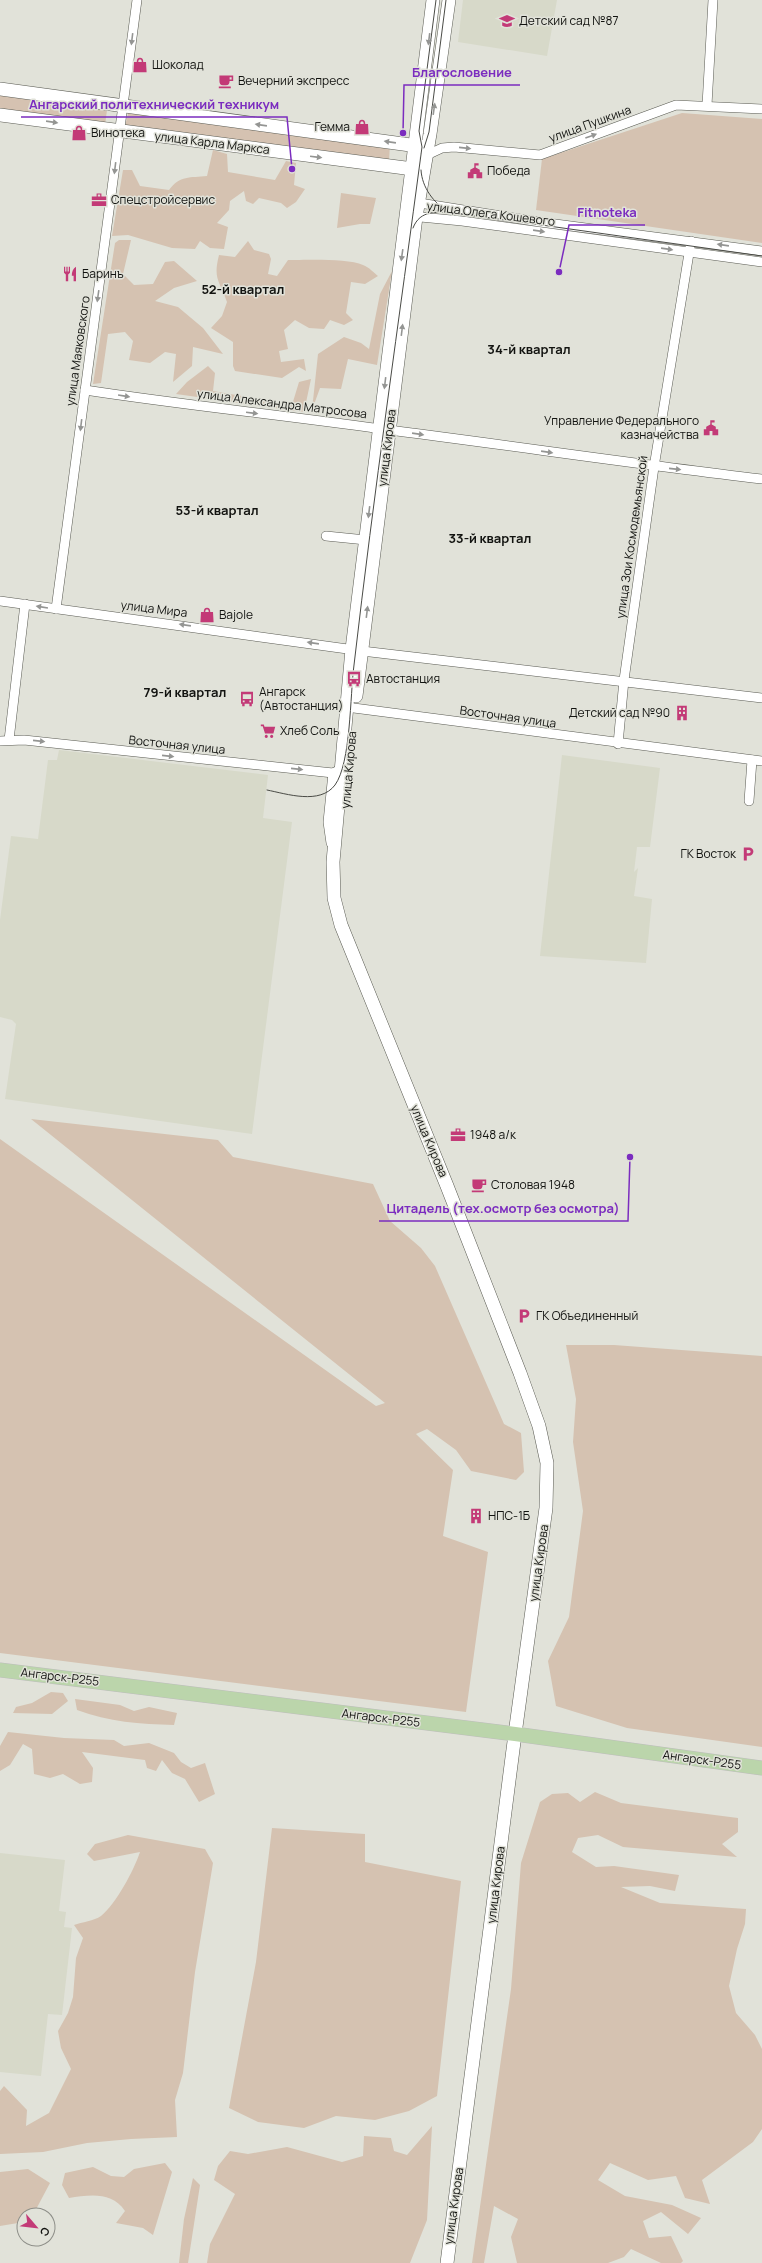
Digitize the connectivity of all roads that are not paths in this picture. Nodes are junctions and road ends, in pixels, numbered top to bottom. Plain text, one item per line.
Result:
1 (137, 0) edge
2 (433, 0) edge
3 (449, 0) edge
4 (713, 0) edge
5 (0, 89) edge
6 (708, 105) junction
7 (122, 106) junction
8 (762, 109) edge
9 (0, 115) edge
10 (119, 131) junction
11 (422, 157) junction
12 (414, 202) junction
13 (412, 216) junction
14 (691, 240) junction
15 (762, 251) edge
16 (689, 252) junction
17 (762, 262) edge
18 (85, 390) junction
19 (384, 429) junction
20 (654, 467) junction
21 (762, 479) edge
22 (326, 536) dead end
23 (366, 540) junction
24 (0, 601) edge
25 (25, 604) junction
26 (56, 609) junction
27 (357, 650) junction
28 (624, 680) junction
29 (762, 698) edge
30 (350, 708) junction
31 (5, 740) edge
32 (618, 744) junction
33 (757, 760) edge
34 (341, 768) junction
35 (749, 801) dead end
36 (334, 898) junction
37 (0, 1670) edge
38 (515, 1734) junction
39 (762, 1768) edge
40 (446, 2263) edge

1 -> 7 street, улица Маяковского
2 -> 11 street, улица Кирова
11 -> 3 street, улица Кирова
4 - 6 street
5 - 7 street, улица Карла Маркса
6 - 8 street, улица Пушкина
11 -> 6 street, улица Пушкина
7 - 10 street, улица Маяковского
11 -> 7 street, улица Карла Маркса
9 -> 10 street, улица Карла Маркса
10 -> 11 street, улица Карла Маркса
10 -> 18 street, улица Маяковского
11 - 12 street, улица Кирова
12 - 13 street, улица Кирова
12 - 14 street, улица Олега Кошевого
13 -> 16 street, улица Олега Кошевого
13 - 19 street, улица Кирова
15 -> 14 street, улица Олега Кошевого
14 - 16 street, улица Зои Космодемьянской
16 - 17 street, улица Олега Кошевого
16 - 20 street, улица Зои Космодемьянской
18 -> 19 street, улица Александра Матросова
18 -> 26 street, улица Маяковского
19 -> 20 street, улица Александра Матросова
19 -> 23 street, улица Кирова
27 -> 19 street, улица Кирова
20 -> 21 street, улица Александра Матросова
20 - 28 street, улица Зои Космодемьянской
22 - 23 street
23 - 27 street, улица Кирова
24 - 25 street, улица Мира
26 -> 25 street, улица Мира
25 - 31 street
27 -> 26 street, улица Мира
27 - 28 street, улица Мира
27 - 30 street, улица Кирова
28 - 29 street, улица Мира
28 - 32 street, улица Зои Космодемьянской
30 - 32 street, Восточная улица
30 - 34 street, улица Кирова
31 -> 34 street, Восточная улица
32 - 33 street, Восточная улица
33 - 35 street
34 - 36 street, улица Кирова
34 - 36 street, улица Кирова
36 - 38 street, улица Кирова
37 - 38 main road, Ангарск-Р255
38 - 39 main road, Ангарск-Р255
38 - 40 street, улица Кирова

